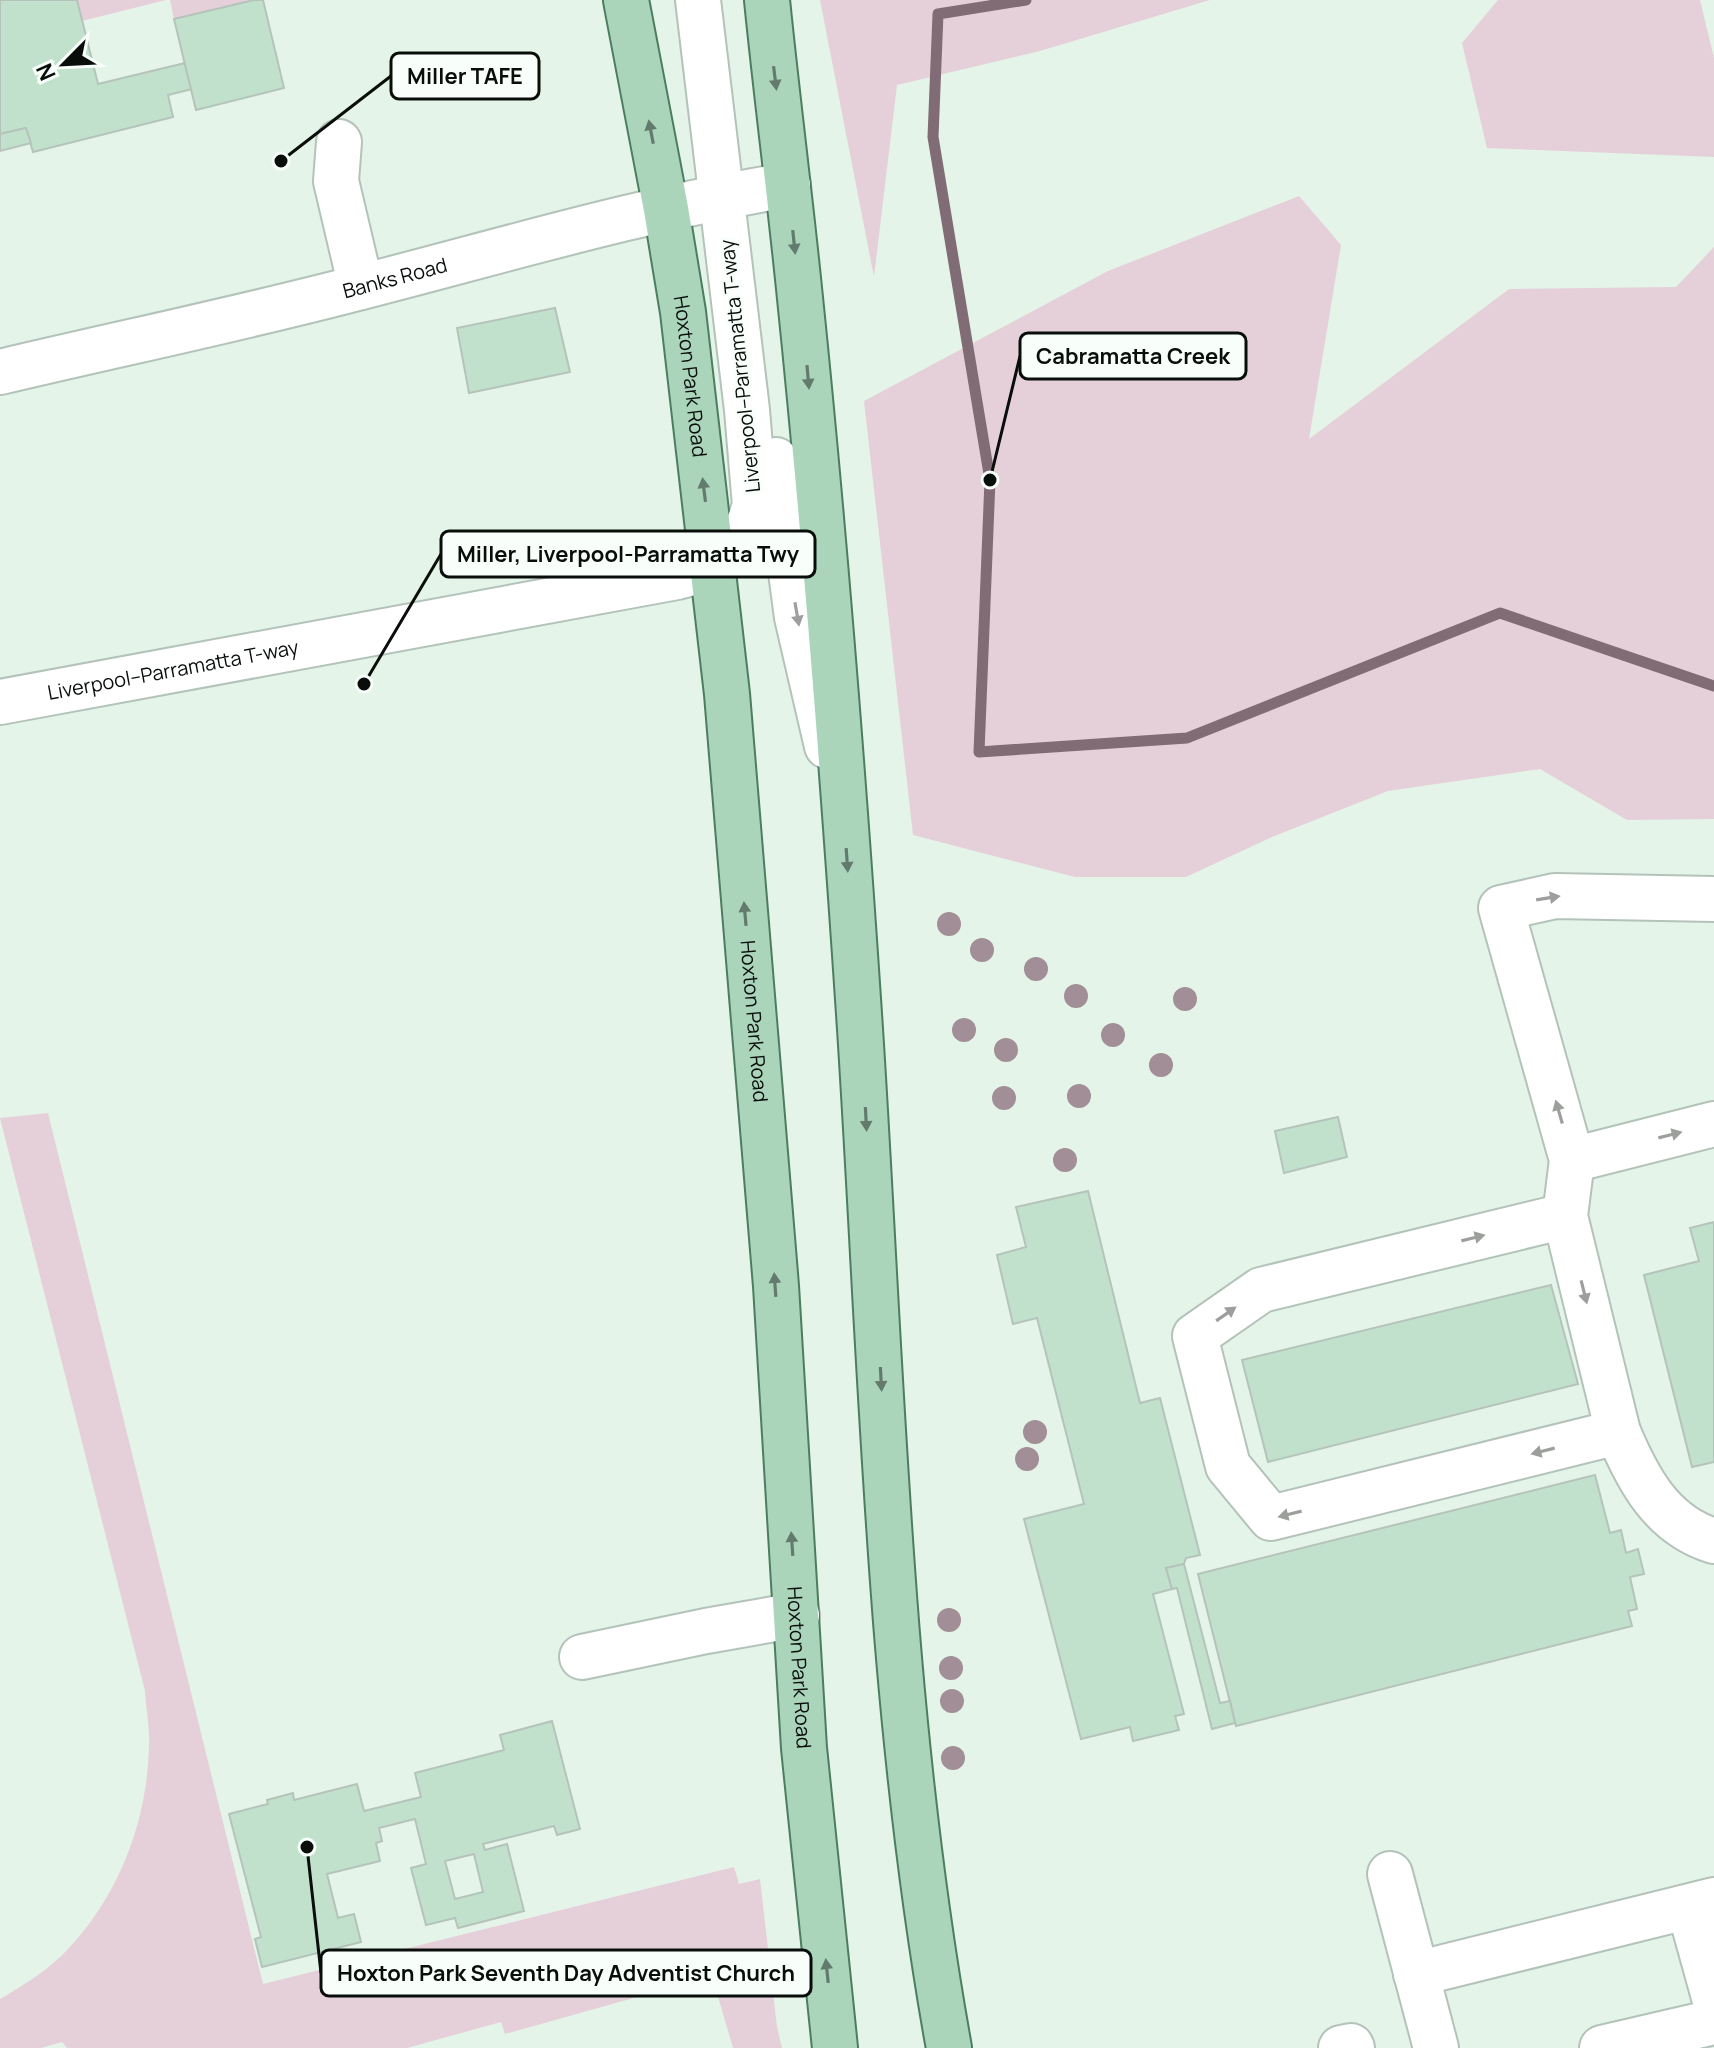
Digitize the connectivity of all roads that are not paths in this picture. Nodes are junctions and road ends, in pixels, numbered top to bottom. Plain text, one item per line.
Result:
1 (626, 0) edge
2 (698, 0) edge
3 (767, 0) edge
4 (339, 142) dead end
5 (788, 185) junction
6 (721, 196) junction
7 (666, 209) junction
8 (361, 287) junction
9 (735, 319) junction
10 (0, 372) edge
11 (713, 568) junction
12 (0, 702) edge
13 (844, 817) junction
14 (1714, 899) edge
15 (1714, 1124) edge
16 (1572, 1160) junction
17 (1565, 1216) junction
18 (1618, 1432) junction
19 (1714, 1541) edge
20 (797, 1615) junction
21 (582, 1657) dead end
22 (1390, 1874) dead end
23 (1701, 1903) edge
24 (1416, 1974) junction
25 (1714, 1997) edge
26 (1714, 2022) edge
27 (835, 2048) edge
28 (949, 2048) edge
29 (1341, 2048) edge
30 (1352, 2048) edge
31 (1436, 2048) edge
32 (1602, 2048) edge

7 -> 1 main road, Hoxton Park Road
2 - 6 street, Liverpool–Parramatta T-way
3 -> 5 main road
4 - 8 street
5 - 6 street, Banks Road
5 -> 13 main road
6 - 7 street, Banks Road
6 - 9 street, Liverpool–Parramatta T-way
7 - 8 street, Banks Road
11 -> 7 main road, Hoxton Park Road
8 - 10 street, Banks Road
9 - 11 street, Liverpool–Parramatta T-way
9 -> 13 street
11 - 12 street, Liverpool–Parramatta T-way
20 -> 11 main road, Hoxton Park Road
13 -> 28 main road
16 -> 14 street
16 -> 15 street
16 - 17 street
17 -> 18 street
18 -> 17 street
18 - 19 street
20 - 21 street
27 -> 20 main road, Hoxton Park Road
22 - 24 street
23 - 24 street
23 - 25 street
24 - 31 street
26 - 32 street
29 - 30 street

